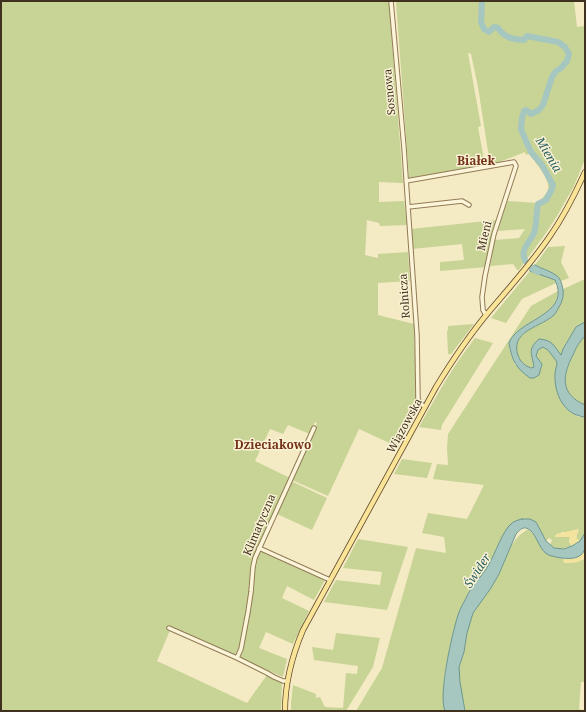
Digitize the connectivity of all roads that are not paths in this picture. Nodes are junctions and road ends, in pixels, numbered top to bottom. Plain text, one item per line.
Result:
1 (392, 1) edge
2 (585, 172) edge
3 (406, 181) junction
4 (469, 205) dead end
5 (408, 207) junction
6 (486, 315) junction
7 (425, 407) junction
8 (314, 428) dead end
9 (259, 548) junction
10 (330, 580) junction
11 (169, 628) dead end
12 (237, 658) junction
13 (287, 681) junction
14 (285, 711) edge

1 - 3 street, Sosnowa
2 - 6 main road, Wiązowska
3 - 5 street, Rolnicza
3 - 6 street, Mieni
4 - 5 street
5 - 7 street, Rolnicza
6 - 7 main road, Wiązowska
7 - 10 main road, Wiązowska
8 - 9 street, Klimatyczna
9 - 10 street
9 - 12 street, Klimatyczna
10 - 13 main road, Wiązowska
11 - 12 street
12 - 13 street
13 - 14 main road, Wiązowska

